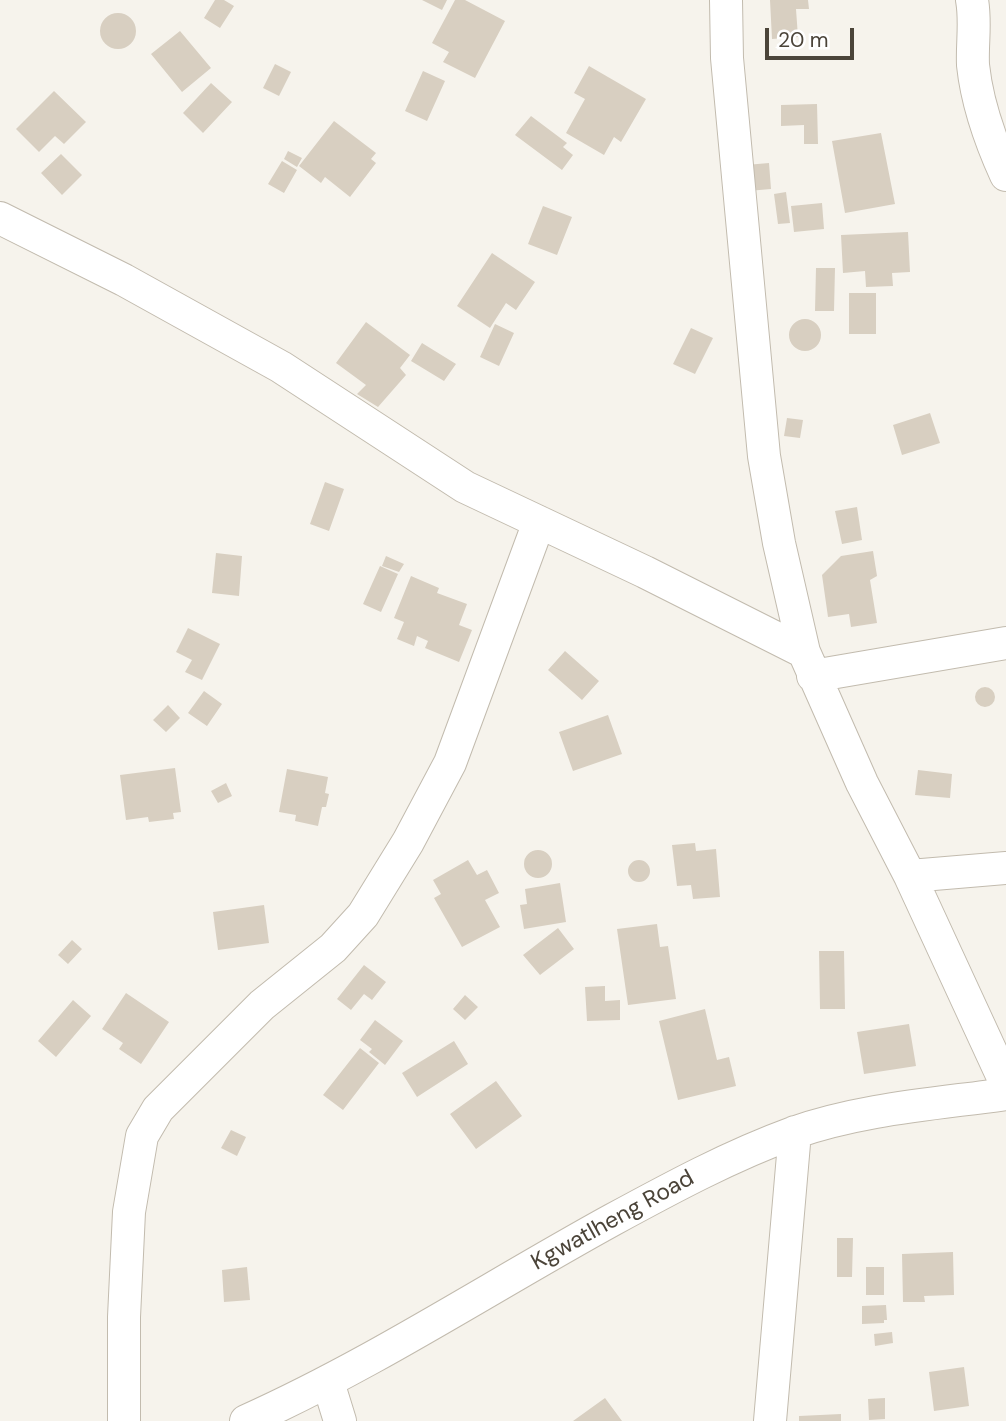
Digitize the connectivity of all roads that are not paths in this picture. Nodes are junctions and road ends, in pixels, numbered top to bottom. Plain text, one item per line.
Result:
1 (726, 0) edge
2 (972, 0) edge
3 (1006, 175) edge
4 (0, 218) edge
5 (539, 522) junction
6 (1006, 643) edge
7 (808, 664) junction
8 (1006, 868) edge
9 (911, 876) junction
10 (1006, 1084) edge
11 (1006, 1094) edge
12 (795, 1132) junction
13 (328, 1382) junction
14 (124, 1421) edge
15 (246, 1421) edge
16 (340, 1421) edge
17 (770, 1421) edge

1 - 7 street
2 - 3 street
4 - 5 street
5 - 7 street
5 - 14 street
6 - 7 street
7 - 9 street
8 - 9 street
9 - 10 street
11 - 12 street, Kgwatlheng Road
12 - 13 street, Kgwatlheng Road
12 - 17 street
13 - 15 street, Kgwatlheng Road
13 - 16 street

